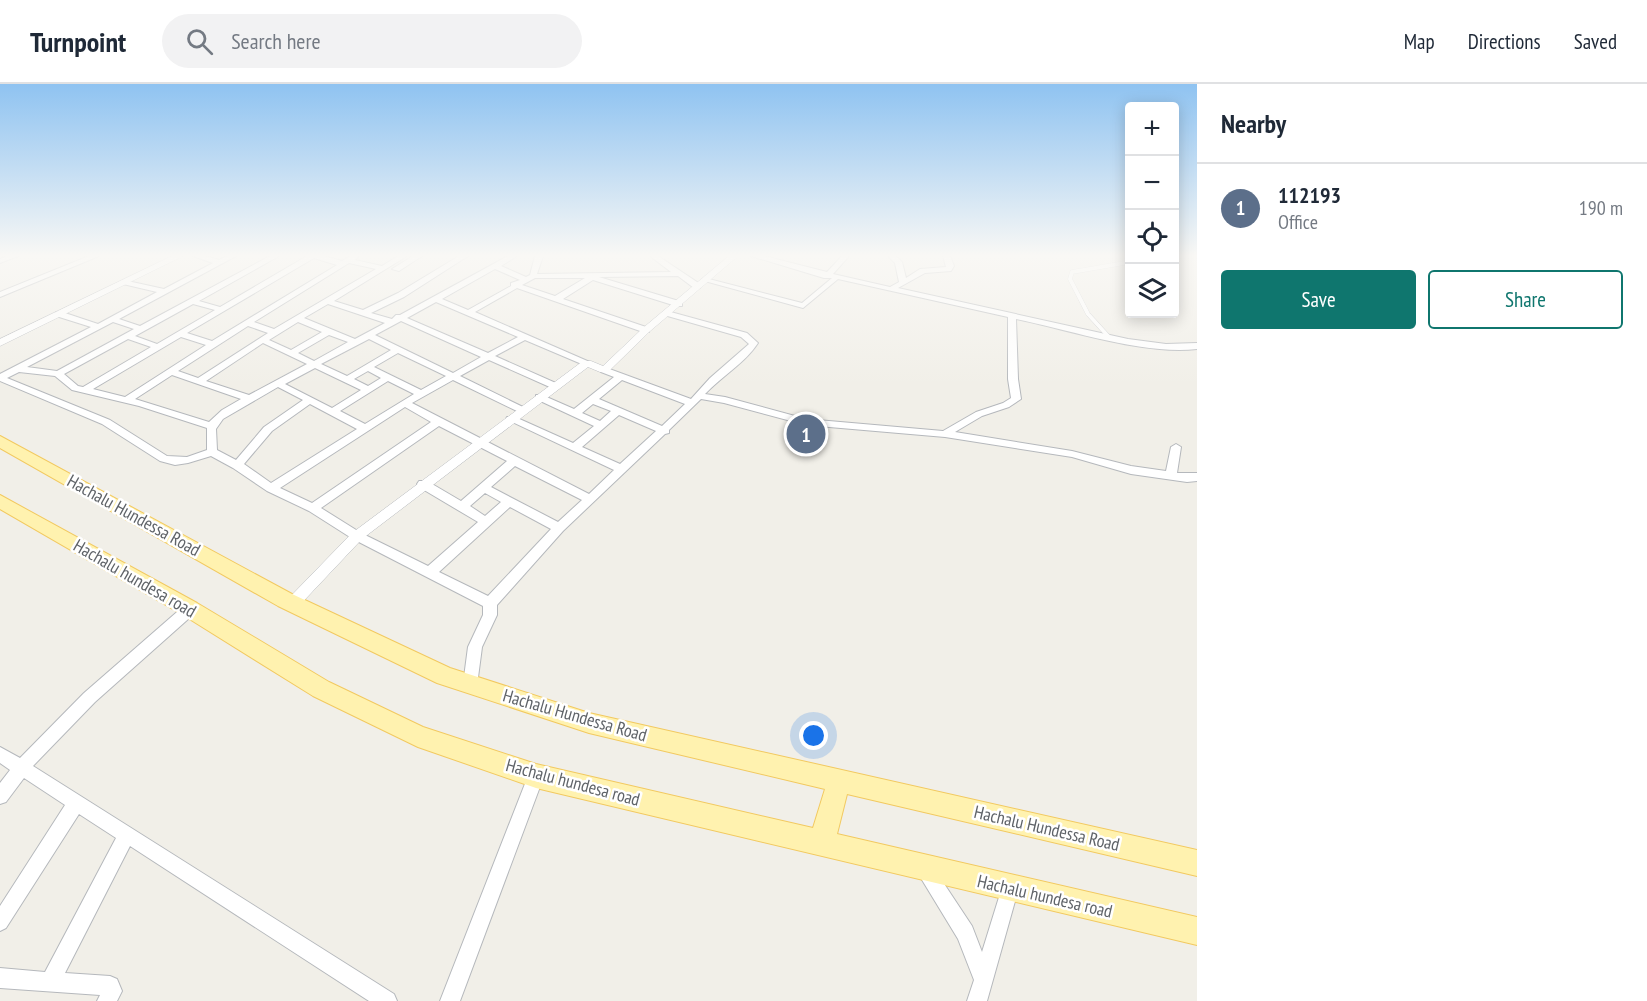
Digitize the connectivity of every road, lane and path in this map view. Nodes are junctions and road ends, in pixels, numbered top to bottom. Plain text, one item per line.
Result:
1 (91, 299) edge
2 (151, 299) edge
3 (196, 299) edge
4 (242, 299) edge
5 (281, 299) edge
6 (331, 299) edge
7 (402, 299) edge
8 (436, 299) joint
9 (491, 299) edge
10 (557, 299) edge
11 (661, 299) edge
12 (684, 299) edge
13 (775, 299) edge
14 (809, 299) edge
15 (933, 299) edge
16 (1081, 299) edge
17 (285, 300) joint
18 (192, 301) junction
19 (327, 301) junction
20 (679, 304) junction
21 (222, 310) junction
22 (364, 313) junction
23 (468, 313) junction
24 (59, 314) junction
25 (667, 314) junction
26 (1012, 315) junction
27 (111, 319) junction
28 (298, 319) junction
29 (395, 320) junction
30 (247, 323) junction
31 (97, 326) junction
32 (141, 328) junction
33 (646, 330) junction
34 (329, 331) junction
35 (275, 332) junction
36 (180, 334) junction
37 (368, 335) junction
38 (127, 336) junction
39 (525, 336) junction
40 (1108, 336) junction
41 (0, 337) edge
42 (263, 340) junction
43 (356, 342) junction
44 (0, 343) edge
45 (213, 344) junction
46 (1197, 346) edge
47 (158, 347) junction
48 (398, 350) junction
49 (292, 353) junction
50 (489, 357) junction
51 (315, 363) junction
52 (587, 363) junction
53 (367, 368) junction
54 (17, 369) junction
55 (604, 370) junction
56 (171, 371) junction
57 (58, 374) junction
58 (456, 377) junction
59 (620, 377) junction
60 (0, 378) edge
61 (387, 378) junction
62 (348, 379) junction
63 (199, 382) junction
64 (279, 384) junction
65 (555, 386) junction
66 (367, 389) junction
67 (85, 390) junction
68 (420, 394) junction
69 (540, 397) junction
70 (250, 399) junction
71 (127, 400) junction
72 (309, 400) junction
73 (592, 400) junction
74 (695, 400) junction
75 (405, 403) junction
76 (522, 410) junction
77 (616, 411) junction
78 (332, 412) junction
79 (576, 413) junction
80 (511, 418) junction
81 (438, 422) junction
82 (601, 425) junction
83 (211, 426) junction
84 (364, 428) junction
85 (665, 431) junction
86 (945, 434) junction
87 (0, 441) edge
88 (479, 443) junction
89 (575, 447) junction
90 (1176, 447) dead end
91 (212, 452) junction
92 (514, 461) junction
93 (237, 465) junction
94 (622, 469) junction
95 (1171, 476) junction
96 (1197, 477) edge
97 (423, 484) junction
98 (271, 488) junction
99 (484, 488) junction
100 (590, 499) junction
101 (0, 501) edge
102 (508, 502) junction
103 (463, 506) junction
104 (313, 508) junction
105 (487, 522) junction
106 (559, 528) junction
107 (357, 536) junction
108 (429, 573) junction
109 (490, 603) junction
110 (292, 604) junction
111 (190, 609) junction
112 (470, 685) junction
113 (0, 754) edge
114 (21, 766) junction
115 (536, 776) junction
116 (839, 780) junction
117 (0, 796) edge
118 (77, 802) junction
119 (127, 834) junction
120 (822, 842) junction
121 (1197, 863) edge
122 (922, 866) junction
123 (1010, 887) junction
124 (0, 922) edge
125 (1197, 932) edge
126 (982, 977) junction
127 (0, 978) edge
128 (50, 982) junction
129 (107, 1001) edge
130 (387, 1001) edge
131 (450, 1001) edge
132 (977, 1001) edge

1 - 24 street
2 - 27 street
3 - 18 street
4 - 21 street
5 - 17 street
6 - 19 street
7 - 22 street
8 - 23 street
8 - 29 street
9 - 23 street
10 - 33 street
11 - 20 street
12 - 20 street
13 - 14 street
15 - 26 street
16 - 40 lane
17 - 30 street
18 - 21 street
18 - 32 street
19 - 22 street
19 - 28 street
20 - 25 street
21 - 36 street
22 - 29 street
23 - 39 street
24 - 31 street
24 - 41 street
24 - 44 street
25 - 33 street
25 - 74 street
26 - 40 street
26 - 86 street
27 - 31 street
27 - 32 street
28 - 34 street
28 - 35 street
29 - 37 street
29 - 50 street
30 - 35 street
30 - 45 street
31 - 54 street
32 - 38 street
33 - 55 street
34 - 43 street
34 - 49 street
35 - 42 street
36 - 45 street
36 - 47 street
37 - 43 street
37 - 48 street
38 - 47 street
38 - 57 street
39 - 50 street
39 - 52 street
40 - 46 street
42 - 49 street
42 - 63 street
43 - 51 street
45 - 56 street
47 - 67 street
48 - 53 street
48 - 58 street
49 - 51 street
50 - 58 street
50 - 65 street
51 - 62 street
51 - 64 street
52 - 55 street
52 - 65 street
53 - 61 street
53 - 62 street
54 - 57 street
54 - 60 street
55 - 59 street
56 - 63 street
56 - 71 street
57 - 67 street
58 - 68 street
58 - 76 street
59 - 73 street
59 - 74 street
60 - 91 street
61 - 66 street
61 - 68 street
62 - 66 street
63 - 70 street
64 - 70 street
64 - 72 street
65 - 69 street
66 - 78 street
67 - 71 street
68 - 75 street
69 - 76 street
69 - 79 street
70 - 83 street
71 - 83 street
72 - 78 street
72 - 93 street
73 - 77 street
73 - 79 street
74 - 85 street
74 - 86 street
75 - 81 street
75 - 84 street
76 - 80 street
77 - 82 street
77 - 85 street
78 - 84 street
79 - 82 street
80 - 88 street
80 - 89 street
81 - 88 street
81 - 104 street
82 - 89 street
83 - 91 street
84 - 98 street
85 - 94 street
86 - 95 street
87 - 110 main road, Hachalu Hundessa Road
88 - 92 street
88 - 97 street
89 - 94 street
90 - 95 street
91 - 93 street
92 - 99 street
92 - 100 street
93 - 98 street
94 - 100 street
95 - 96 street
97 - 103 street
97 - 107 street
98 - 104 street
99 - 102 street
99 - 103 street
100 - 106 street
101 - 111 main road, Hachalu hundesa road
102 - 105 street
102 - 106 street
103 - 105 street
104 - 107 street
105 - 108 street
106 - 109 street
107 - 108 street
107 - 110 street
108 - 109 street
109 - 112 street
110 - 112 main road, Hachalu Hundessa Road
111 - 114 street
111 - 115 main road, Hachalu hundesa road
112 - 116 main road, Hachalu Hundessa Road
113 - 114 street
114 - 117 street
114 - 118 street
115 - 120 main road, Hachalu hundesa road
115 - 131 street
116 - 120 main road
116 - 121 main road, Hachalu Hundessa Road
118 - 119 street
118 - 124 street
119 - 128 street
119 - 130 street
120 - 122 main road, Hachalu hundesa road
122 - 123 main road, Hachalu hundesa road
122 - 126 street
123 - 125 main road, Hachalu hundesa road
123 - 126 street
126 - 132 street
127 - 128 street
128 - 129 street

